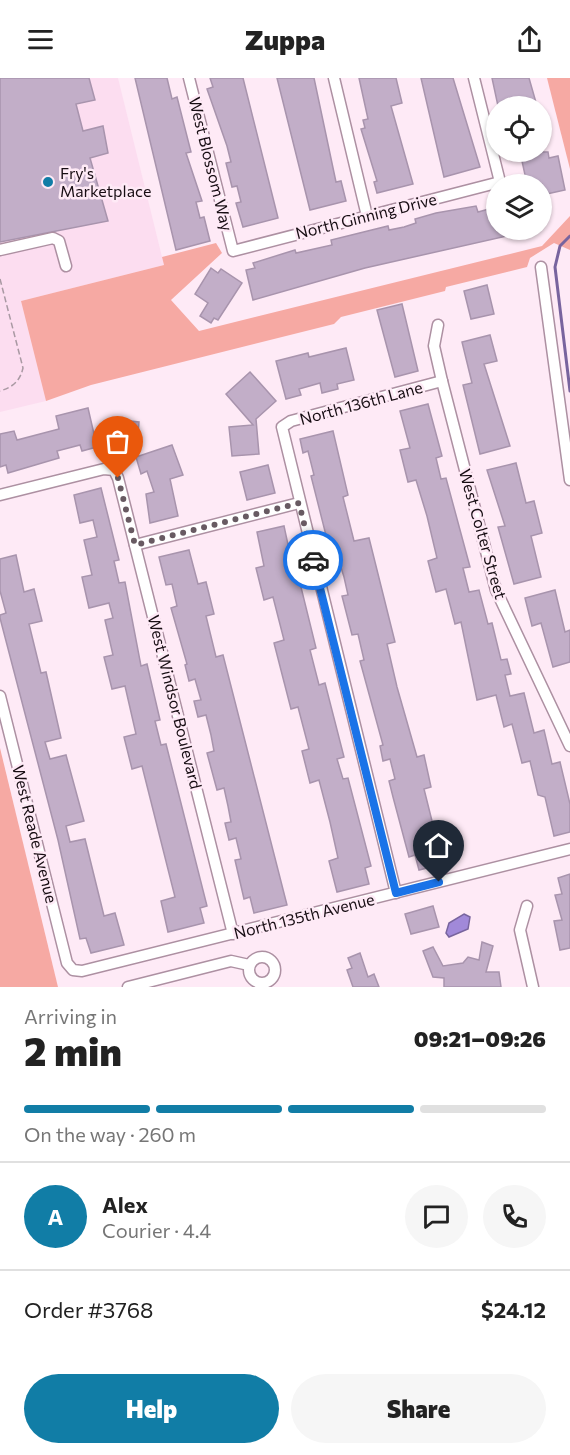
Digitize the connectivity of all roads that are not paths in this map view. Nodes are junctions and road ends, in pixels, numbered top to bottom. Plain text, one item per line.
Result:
1 (189, 78) edge
2 (334, 78) edge
3 (474, 78) edge
4 (367, 216) junction
5 (0, 250) edge
6 (233, 251) joint
7 (66, 266) dead end
8 (541, 267) dead end
9 (438, 326) dead end
10 (442, 381) junction
11 (570, 480) edge
12 (0, 495) edge
13 (299, 503) junction
14 (135, 545) junction
15 (0, 696) edge
16 (570, 747) edge
17 (570, 849) edge
18 (396, 893) junction
19 (527, 906) dead end
20 (233, 934) junction
21 (249, 965) dead end
22 (73, 970) joint
23 (128, 987) edge
24 (533, 987) edge

1 - 6 street, West Blossom Way
2 - 4 street
3 - 4 street, North Ginning Drive
4 - 6 street, North Ginning Drive
5 - 7 street
8 - 11 street
9 - 10 street, West Colter Street
10 - 13 street, North 136th Lane
10 - 16 street, West Colter Street
12 - 14 street, West Windsor Boulevard
13 - 14 street
13 - 18 street
14 - 20 street, West Windsor Boulevard
15 - 22 street, West Reade Avenue
17 - 18 street, North 135th Avenue
18 - 20 street, North 135th Avenue
19 - 24 street
20 - 22 street, North 135th Avenue
21 - 23 street

